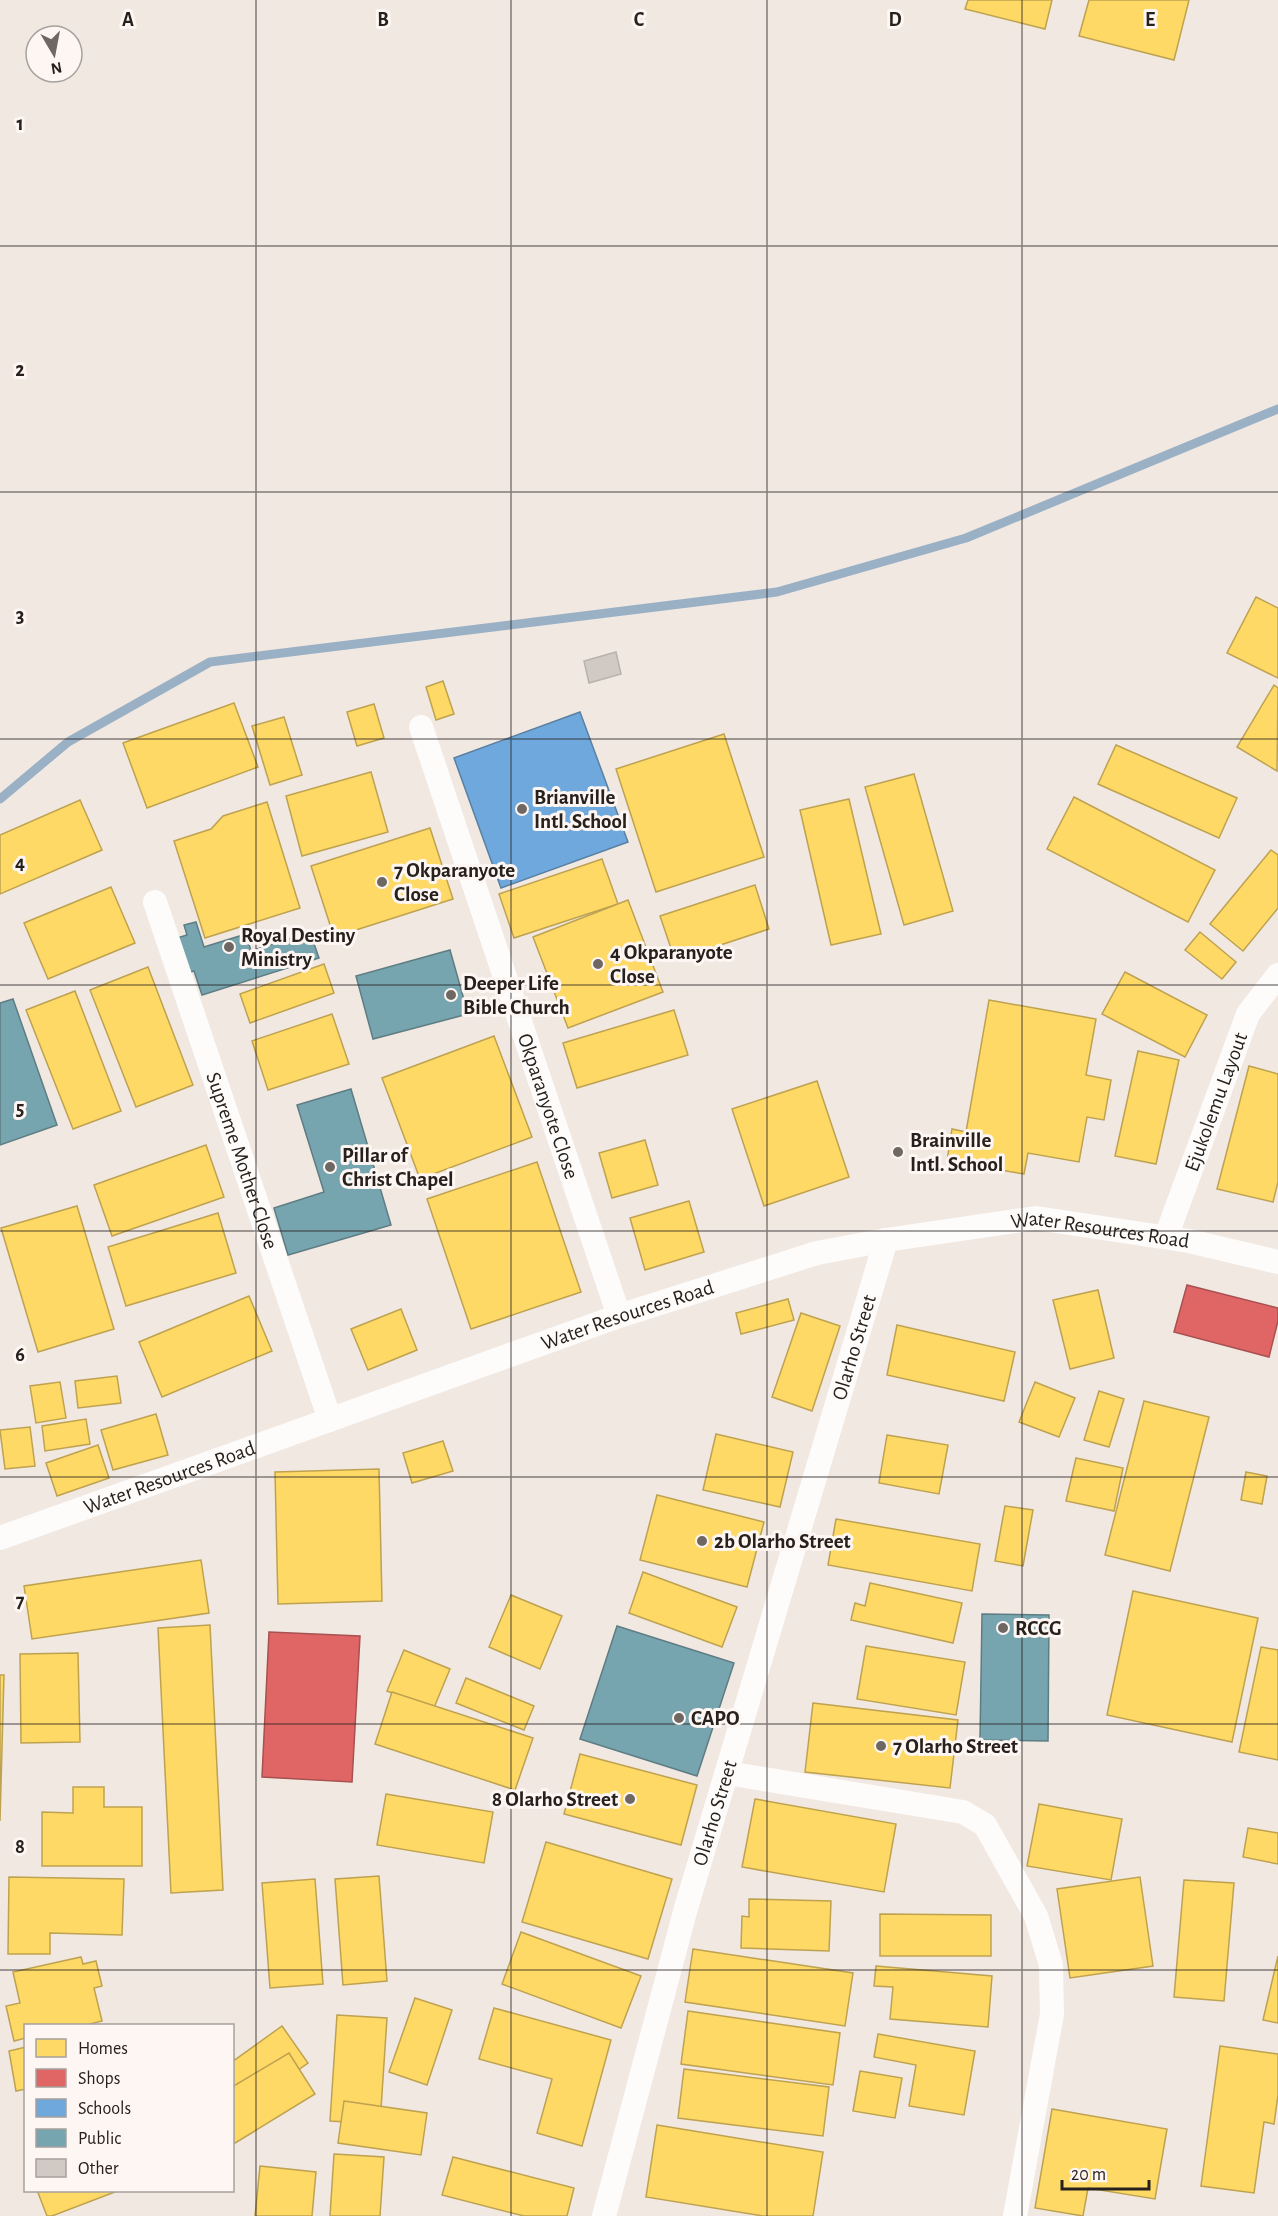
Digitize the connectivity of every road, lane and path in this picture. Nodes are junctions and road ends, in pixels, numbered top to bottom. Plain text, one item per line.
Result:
1 (422, 727) dead end
2 (155, 902) dead end
3 (1278, 975) edge
4 (1166, 1238) junction
5 (886, 1240) junction
6 (1278, 1262) edge
7 (619, 1316) junction
8 (330, 1420) junction
9 (0, 1538) edge
10 (727, 1773) junction
11 (604, 2216) edge
12 (1015, 2216) edge

1 - 7 street, Okparanyote Close
2 - 8 street, Supreme Mother Close
3 - 4 street, Ejukolemu Layout
4 - 5 street, Water Resources Road
4 - 6 street, Water Resources Road
5 - 7 street, Water Resources Road
5 - 10 street, Olarho Street
7 - 8 street, Water Resources Road
8 - 9 street, Water Resources Road
10 - 11 street, Olarho Street
10 - 12 street

